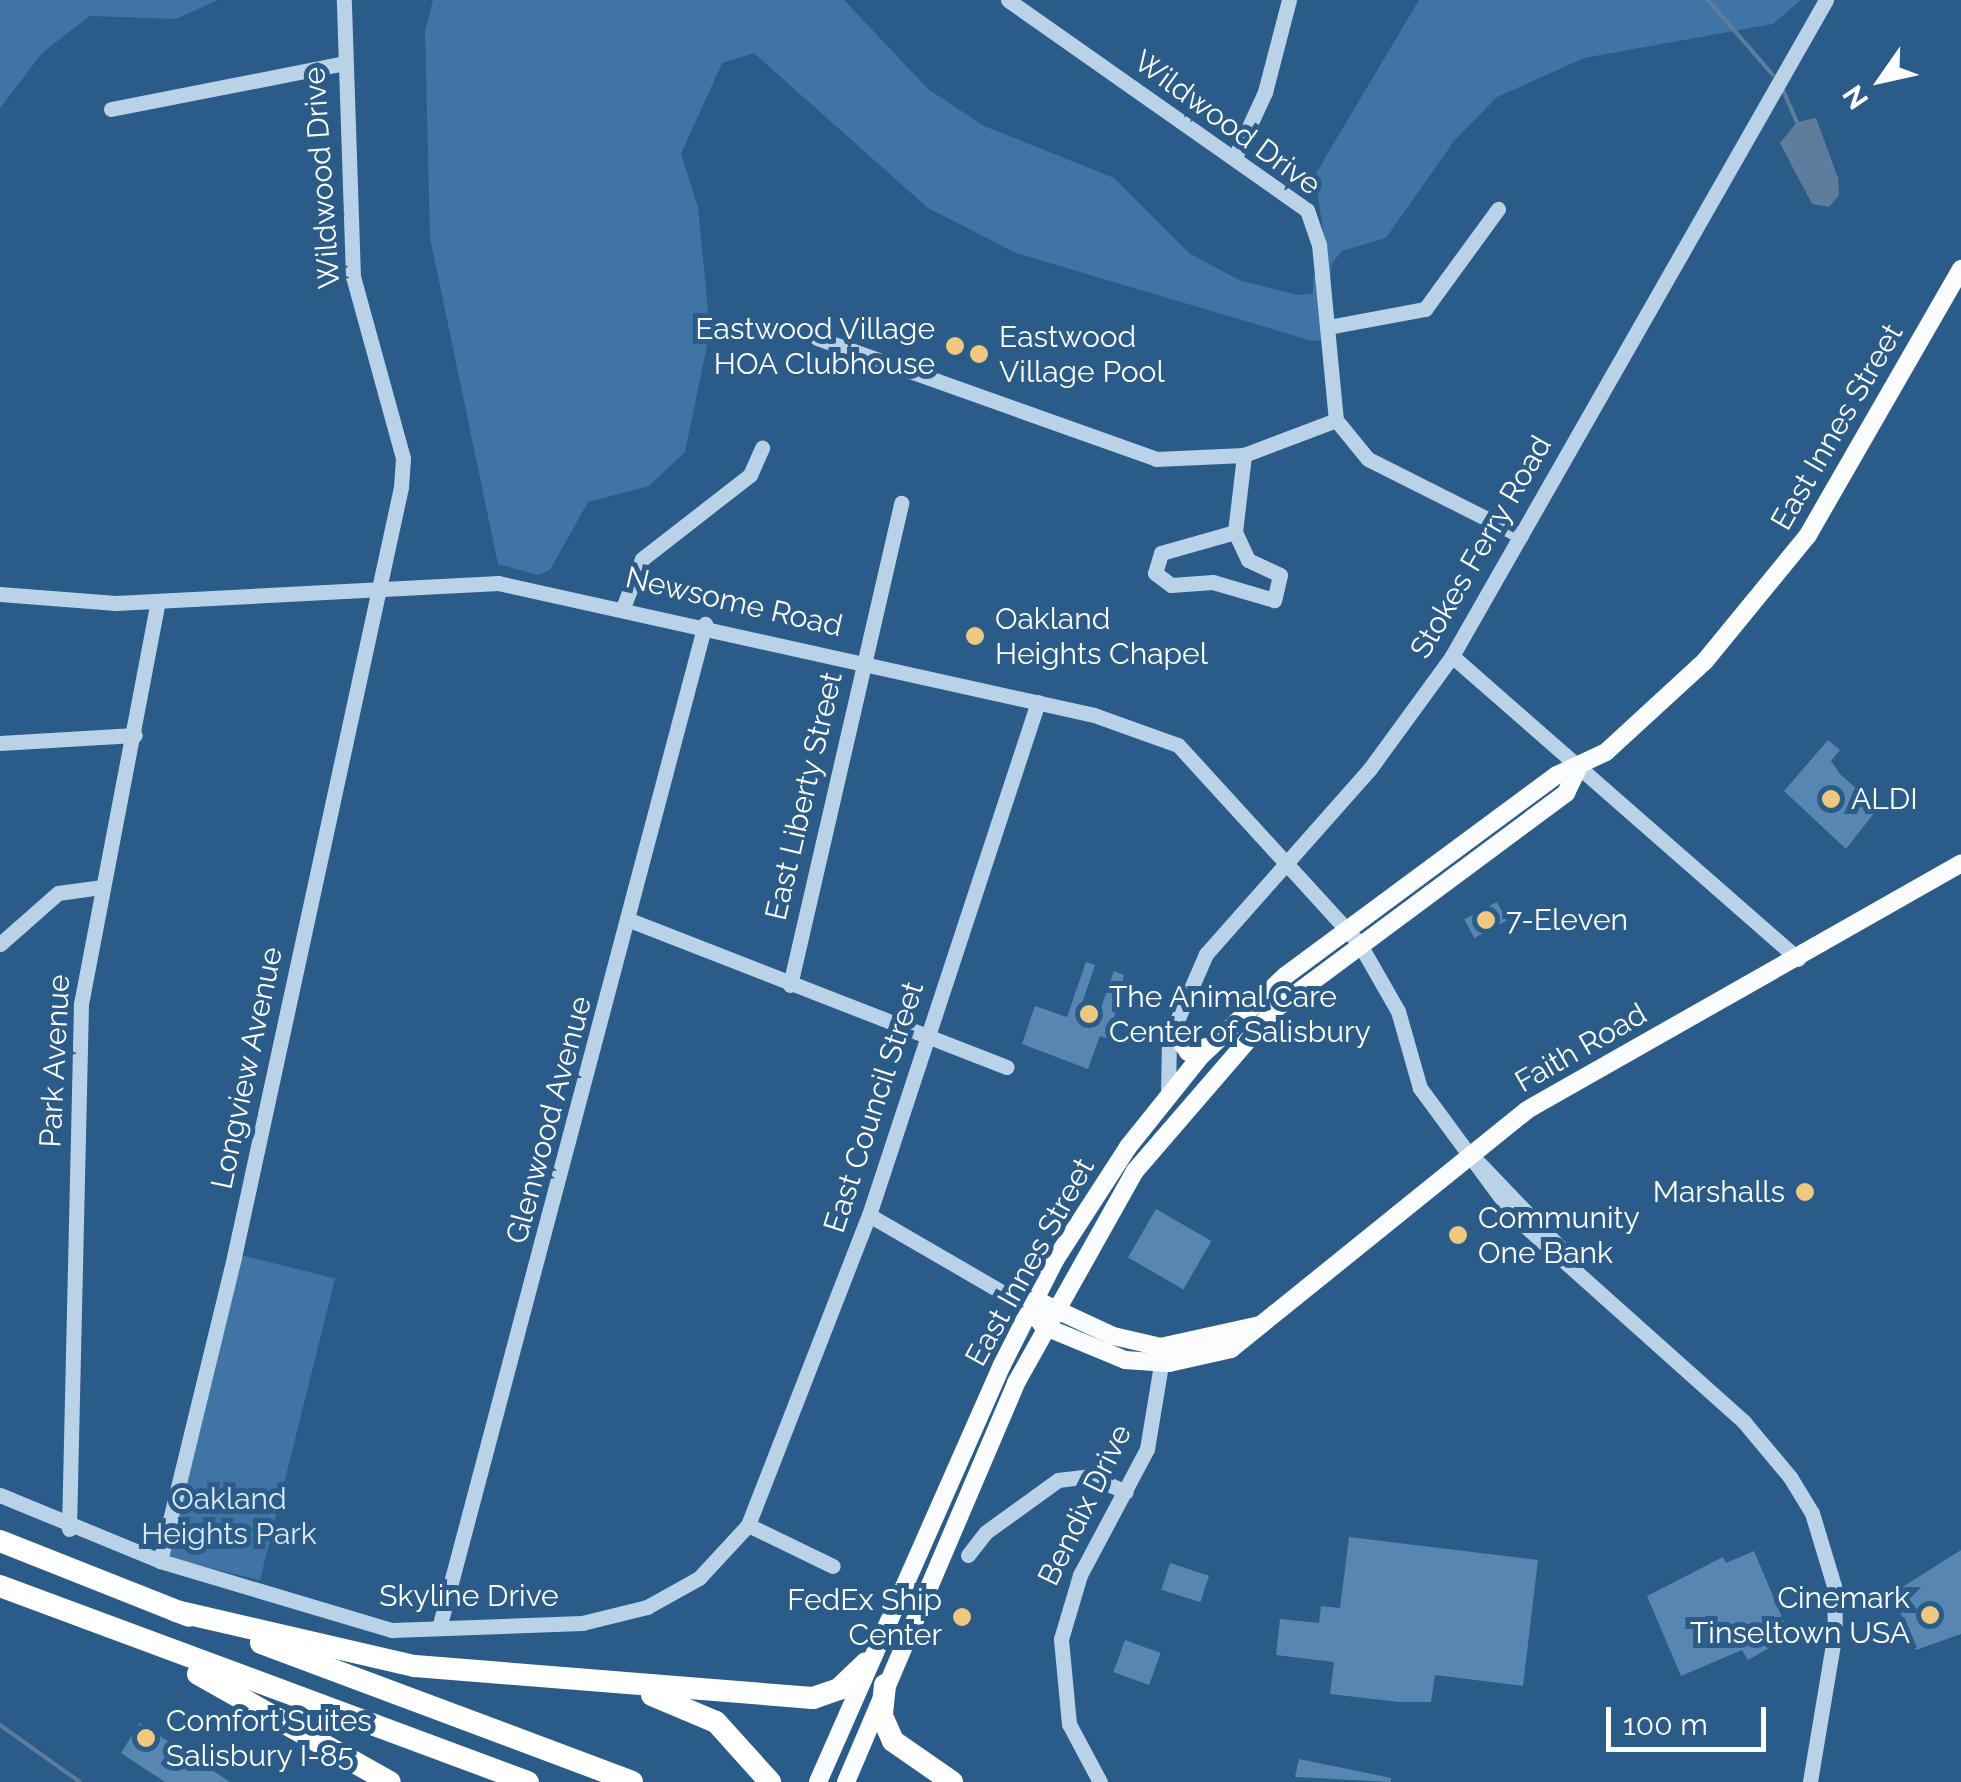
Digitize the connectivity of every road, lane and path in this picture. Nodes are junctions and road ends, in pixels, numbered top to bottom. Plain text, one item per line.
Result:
1 (344, 0) edge
2 (1008, 0) edge
3 (1289, 0) edge
4 (1826, 0) edge
5 (341, 64) junction
6 (112, 108) dead end
7 (1235, 158) junction
8 (1498, 209) dead end
9 (1961, 270) edge
10 (1328, 327) junction
11 (820, 338) dead end
12 (1336, 420) junction
13 (762, 448) dead end
14 (1244, 455) junction
15 (901, 503) dead end
16 (1234, 532) junction
17 (1521, 536) junction
18 (381, 585) junction
19 (0, 594) edge
20 (158, 602) junction
21 (624, 605) junction
22 (705, 624) junction
23 (1452, 656) junction
24 (863, 660) junction
25 (1038, 702) junction
26 (135, 734) junction
27 (0, 743) edge
28 (1577, 770) junction
29 (1286, 856) junction
30 (1961, 863) edge
31 (101, 886) junction
32 (632, 920) junction
33 (1347, 926) junction
34 (1359, 942) junction
35 (0, 944) edge
36 (1798, 959) junction
37 (790, 985) junction
38 (1174, 1031) junction
39 (924, 1038) junction
40 (1214, 1042) junction
41 (1006, 1068) dead end
42 (1168, 1095) junction
43 (1467, 1154) junction
44 (870, 1215) junction
45 (1031, 1310) junction
46 (1048, 1318) junction
47 (1260, 1325) junction
48 (1161, 1364) junction
49 (1126, 1492) junction
50 (0, 1495) edge
51 (748, 1524) junction
52 (69, 1529) junction
53 (0, 1541) edge
54 (968, 1555) dead end
55 (160, 1561) junction
56 (833, 1566) dead end
57 (0, 1586) edge
58 (176, 1611) junction
59 (439, 1628) junction
60 (124, 1635) junction
61 (866, 1664) junction
62 (514, 1675) junction
63 (884, 1685) junction
64 (390, 1782) edge
65 (528, 1782) edge
66 (632, 1782) edge
67 (770, 1782) edge
68 (818, 1782) edge
69 (846, 1782) edge
70 (952, 1782) edge
71 (1100, 1782) edge
72 (1810, 1782) edge

1 - 5 street, Wildwood Drive
2 - 7 street, Wildwood Drive
3 - 7 street
4 - 17 street, Stokes Ferry Road
5 - 6 street
5 - 18 street, Wildwood Drive
7 - 10 street, Wildwood Drive
8 - 10 street
9 - 28 main road, East Innes Street
10 - 12 street, Wildwood Drive
11 - 14 street
12 - 14 street
12 - 17 street
13 - 21 street
14 - 16 street
15 - 24 street, East Liberty Street
16 - 16 street
17 - 23 street, Stokes Ferry Road
18 - 20 street, Newsome Road
18 - 21 street, Newsome Road
18 - 55 street, Longview Avenue
19 - 20 street, Newsome Road
20 - 26 street, Park Avenue
21 - 22 street, Newsome Road
22 - 24 street, Newsome Road
22 - 32 street, Glenwood Avenue
23 - 28 street
23 - 29 street, Stokes Ferry Road
24 - 25 street, Newsome Road
24 - 37 street, East Liberty Street
25 - 29 street, Newsome Road
25 - 39 street, East Council Street
26 - 27 street
26 - 31 street, Park Avenue
28 - 33 main road, East Innes Street
28 - 34 main road, East Innes Street
28 - 36 street
29 - 33 street, Newsome Road
29 - 38 street, Stokes Ferry Road
30 - 36 main road, Faith Road
31 - 35 street
31 - 52 street, Park Avenue
32 - 37 street
32 - 59 street, Glenwood Avenue
33 - 34 street, Newsome Road
33 - 40 main road, East Innes Street
34 - 43 street, Newsome Road
34 - 46 main road, East Innes Street
36 - 43 main road, Faith Road
37 - 39 street
38 - 40 main road
38 - 42 street, Stokes Ferry Road
39 - 41 street
39 - 44 street, East Council Street
40 - 42 main road, East Innes Street
42 - 45 main road, East Innes Street
43 - 47 main road, Faith Road
43 - 72 street, Newsome Road
44 - 45 street
44 - 51 street, East Council Street
45 - 46 main road, Faith Road
45 - 61 main road, East Innes Street
46 - 47 main road, Faith Road
46 - 48 main road, Faith Road
46 - 63 main road, East Innes Street
47 - 48 main road, Faith Road
48 - 49 street, Bendix Drive
49 - 54 street
49 - 71 street, Bendix Drive
50 - 52 street, Skyline Drive
51 - 56 street
51 - 59 street, Skyline Drive
52 - 55 street, Skyline Drive
53 - 58 highway
55 - 59 street, Skyline Drive
57 - 60 highway
58 - 62 highway
58 - 66 highway
60 - 64 highway
60 - 65 highway
61 - 62 highway
61 - 68 main road, East Innes Street
62 - 67 highway
63 - 69 main road, East Innes Street
63 - 70 highway

